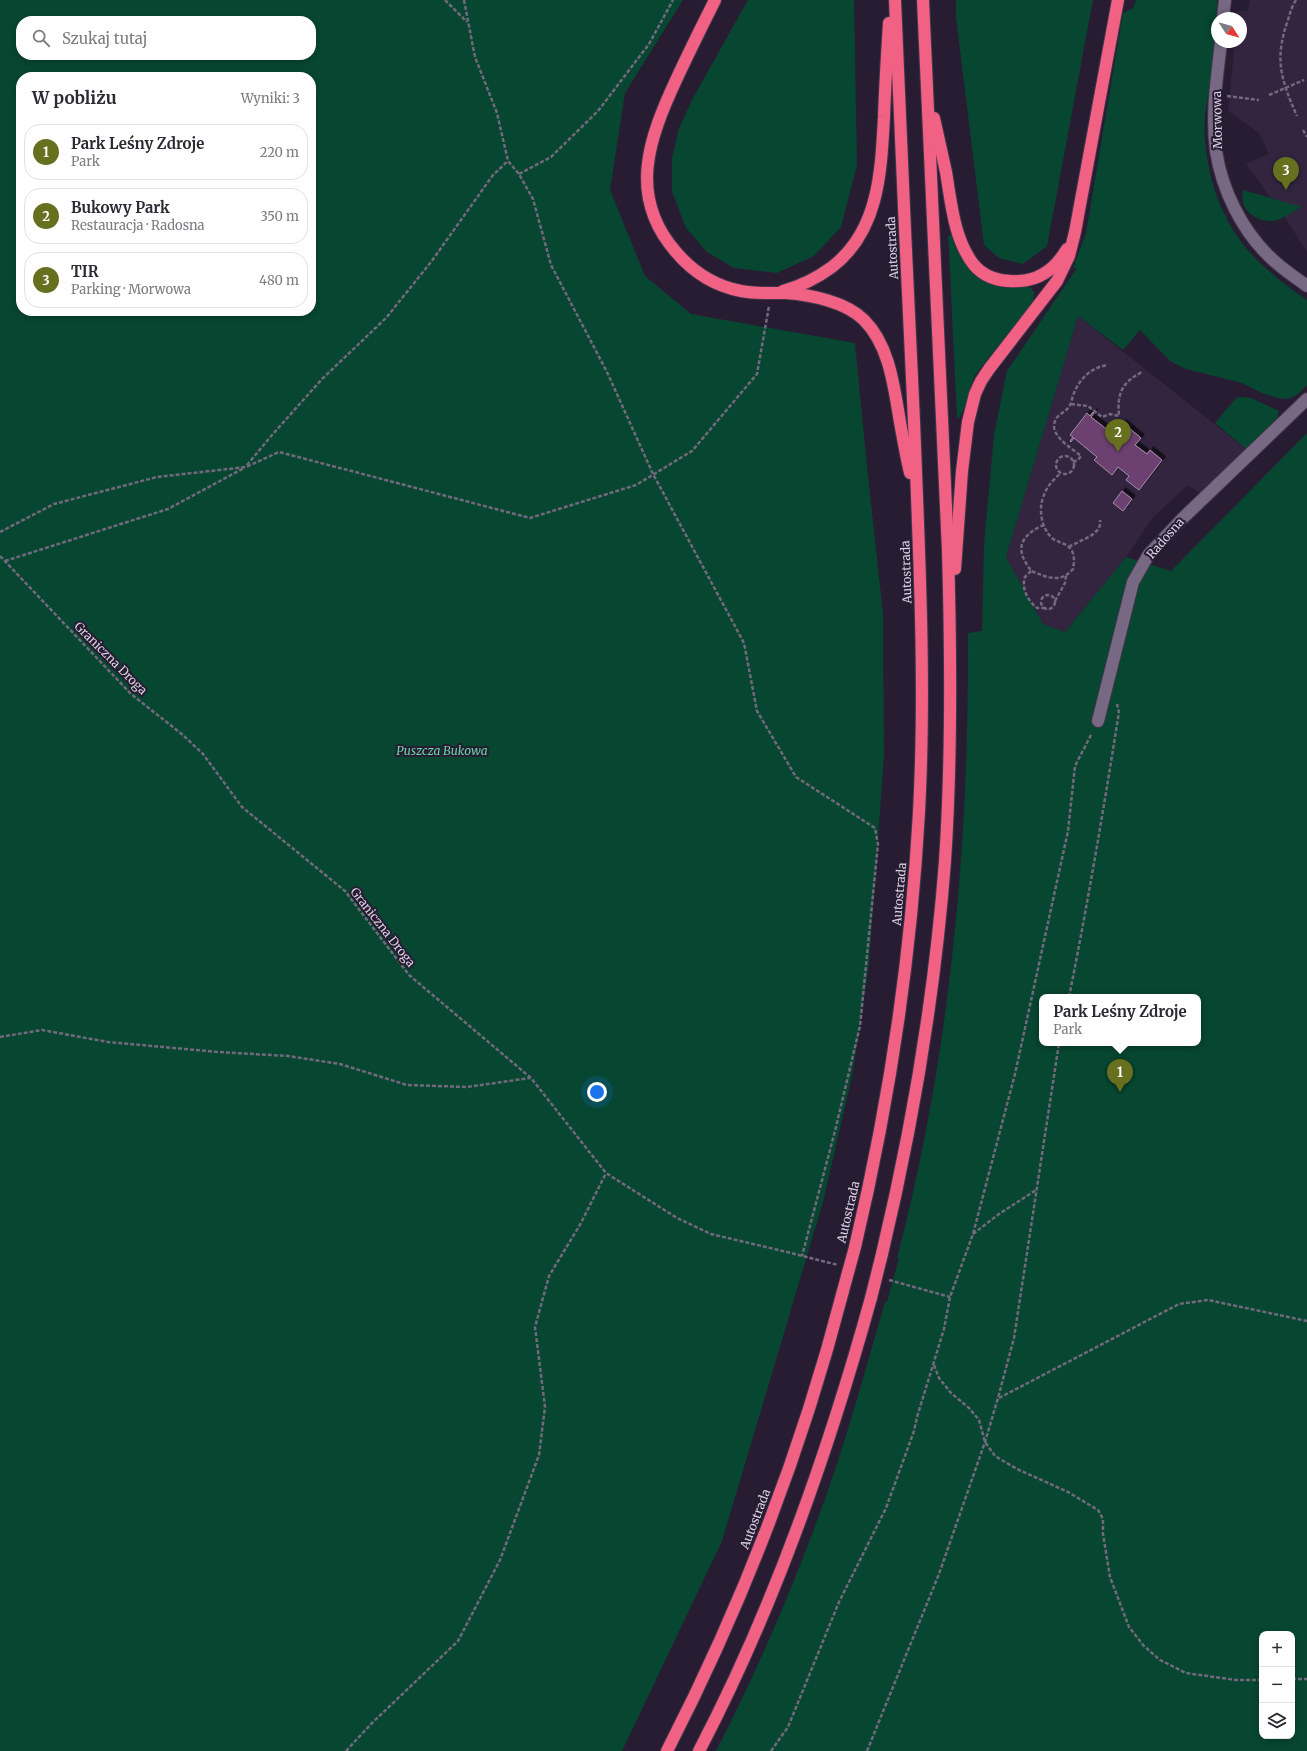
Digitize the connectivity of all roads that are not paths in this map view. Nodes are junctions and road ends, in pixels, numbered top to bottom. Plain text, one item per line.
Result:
1 (715, 0) edge
2 (890, 0) edge
3 (895, 0) edge
4 (923, 0) edge
5 (1114, 0) edge
6 (1118, 0) edge
7 (1225, 0) edge
8 (1224, 12) edge
9 (1114, 19) junction
10 (1221, 48) edge
11 (926, 79) junction
12 (1075, 232) junction
13 (1307, 286) edge
14 (771, 294) junction
15 (1307, 399) edge
16 (918, 515) junction
17 (950, 636) junction
18 (1098, 722) road end
19 (668, 1751) edge
20 (699, 1751) edge

1 - 14 highway
2 - 14 highway
3 - 16 highway, Autostrada
4 - 11 highway
5 - 9 highway
6 - 9 highway
7 - 8 street
9 - 12 highway
10 - 13 street, Morwowa
11 - 12 highway
11 - 17 highway
12 - 17 highway
14 - 16 highway
15 - 18 street, Radosna
16 - 19 highway, Autostrada, bridge
17 - 20 highway, bridge

